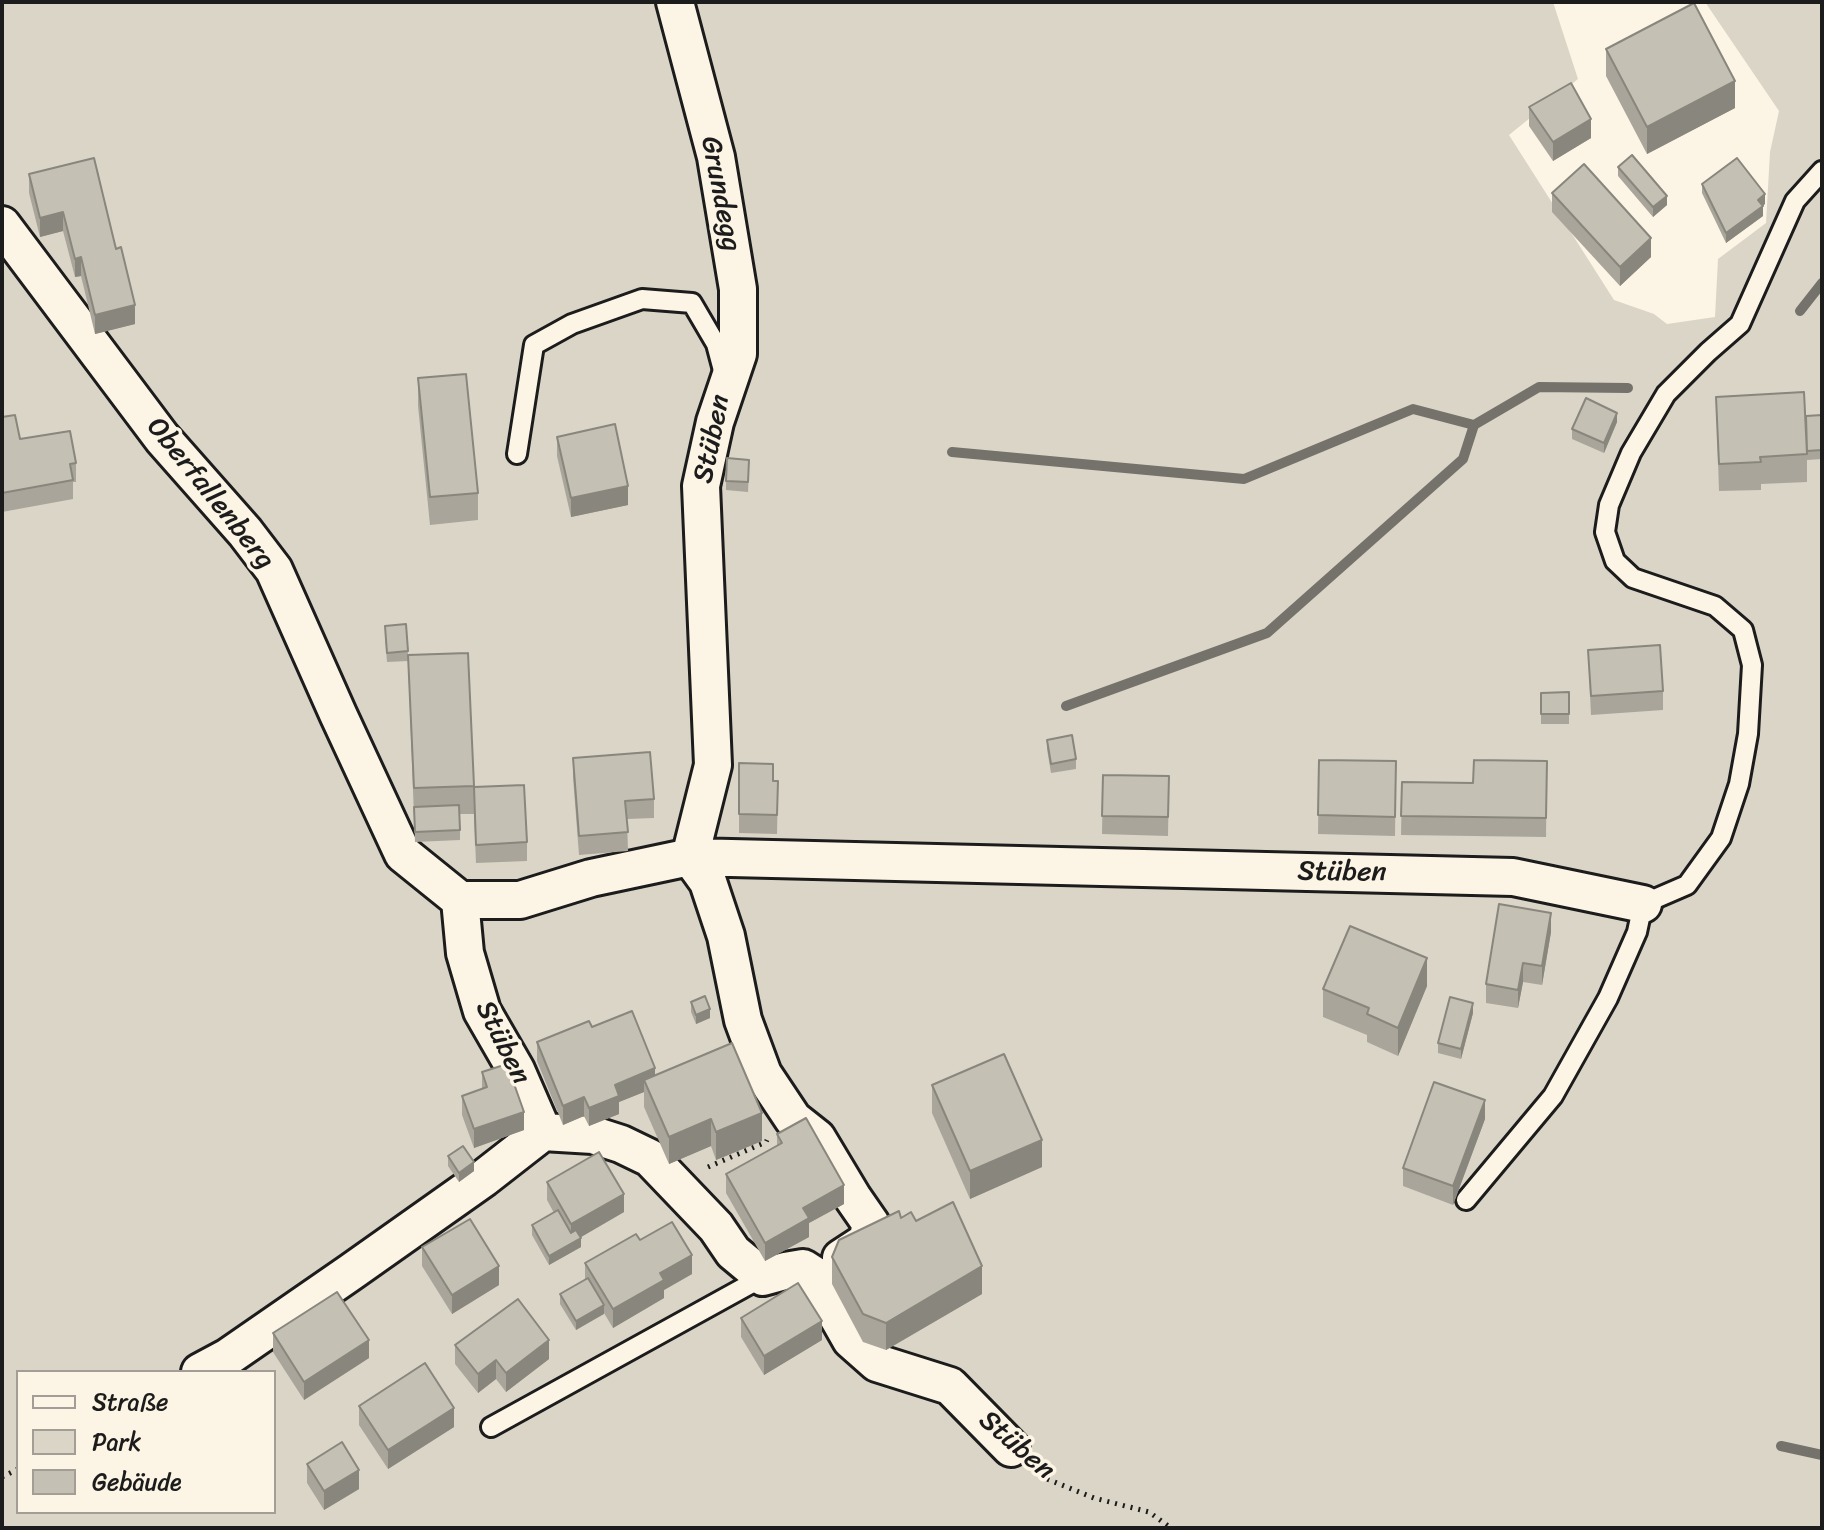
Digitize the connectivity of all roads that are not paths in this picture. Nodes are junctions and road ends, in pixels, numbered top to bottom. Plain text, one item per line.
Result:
1 (675, 2) edge
2 (1822, 171) edge
3 (2, 225) edge
4 (727, 388) junction
5 (517, 454) dead end
6 (690, 857) junction
7 (460, 900) junction
8 (1643, 904) junction
9 (543, 1132) junction
10 (1466, 1200) dead end
11 (814, 1275) junction
12 (763, 1277) junction
13 (204, 1370) edge
14 (491, 1427) dead end
15 (1011, 1448) road end

1 - 4 street, Grundegg
2 - 8 lane
3 - 7 street, Oberfallenberg
4 - 5 lane, Stüben
4 - 6 street, Stüben
6 - 7 street, Stüben
6 - 8 street, Stüben
6 - 11 street
7 - 9 street, Stüben
8 - 10 lane
9 - 12 street
9 - 13 street
11 - 12 street
11 - 15 street, Stüben
12 - 14 lane

